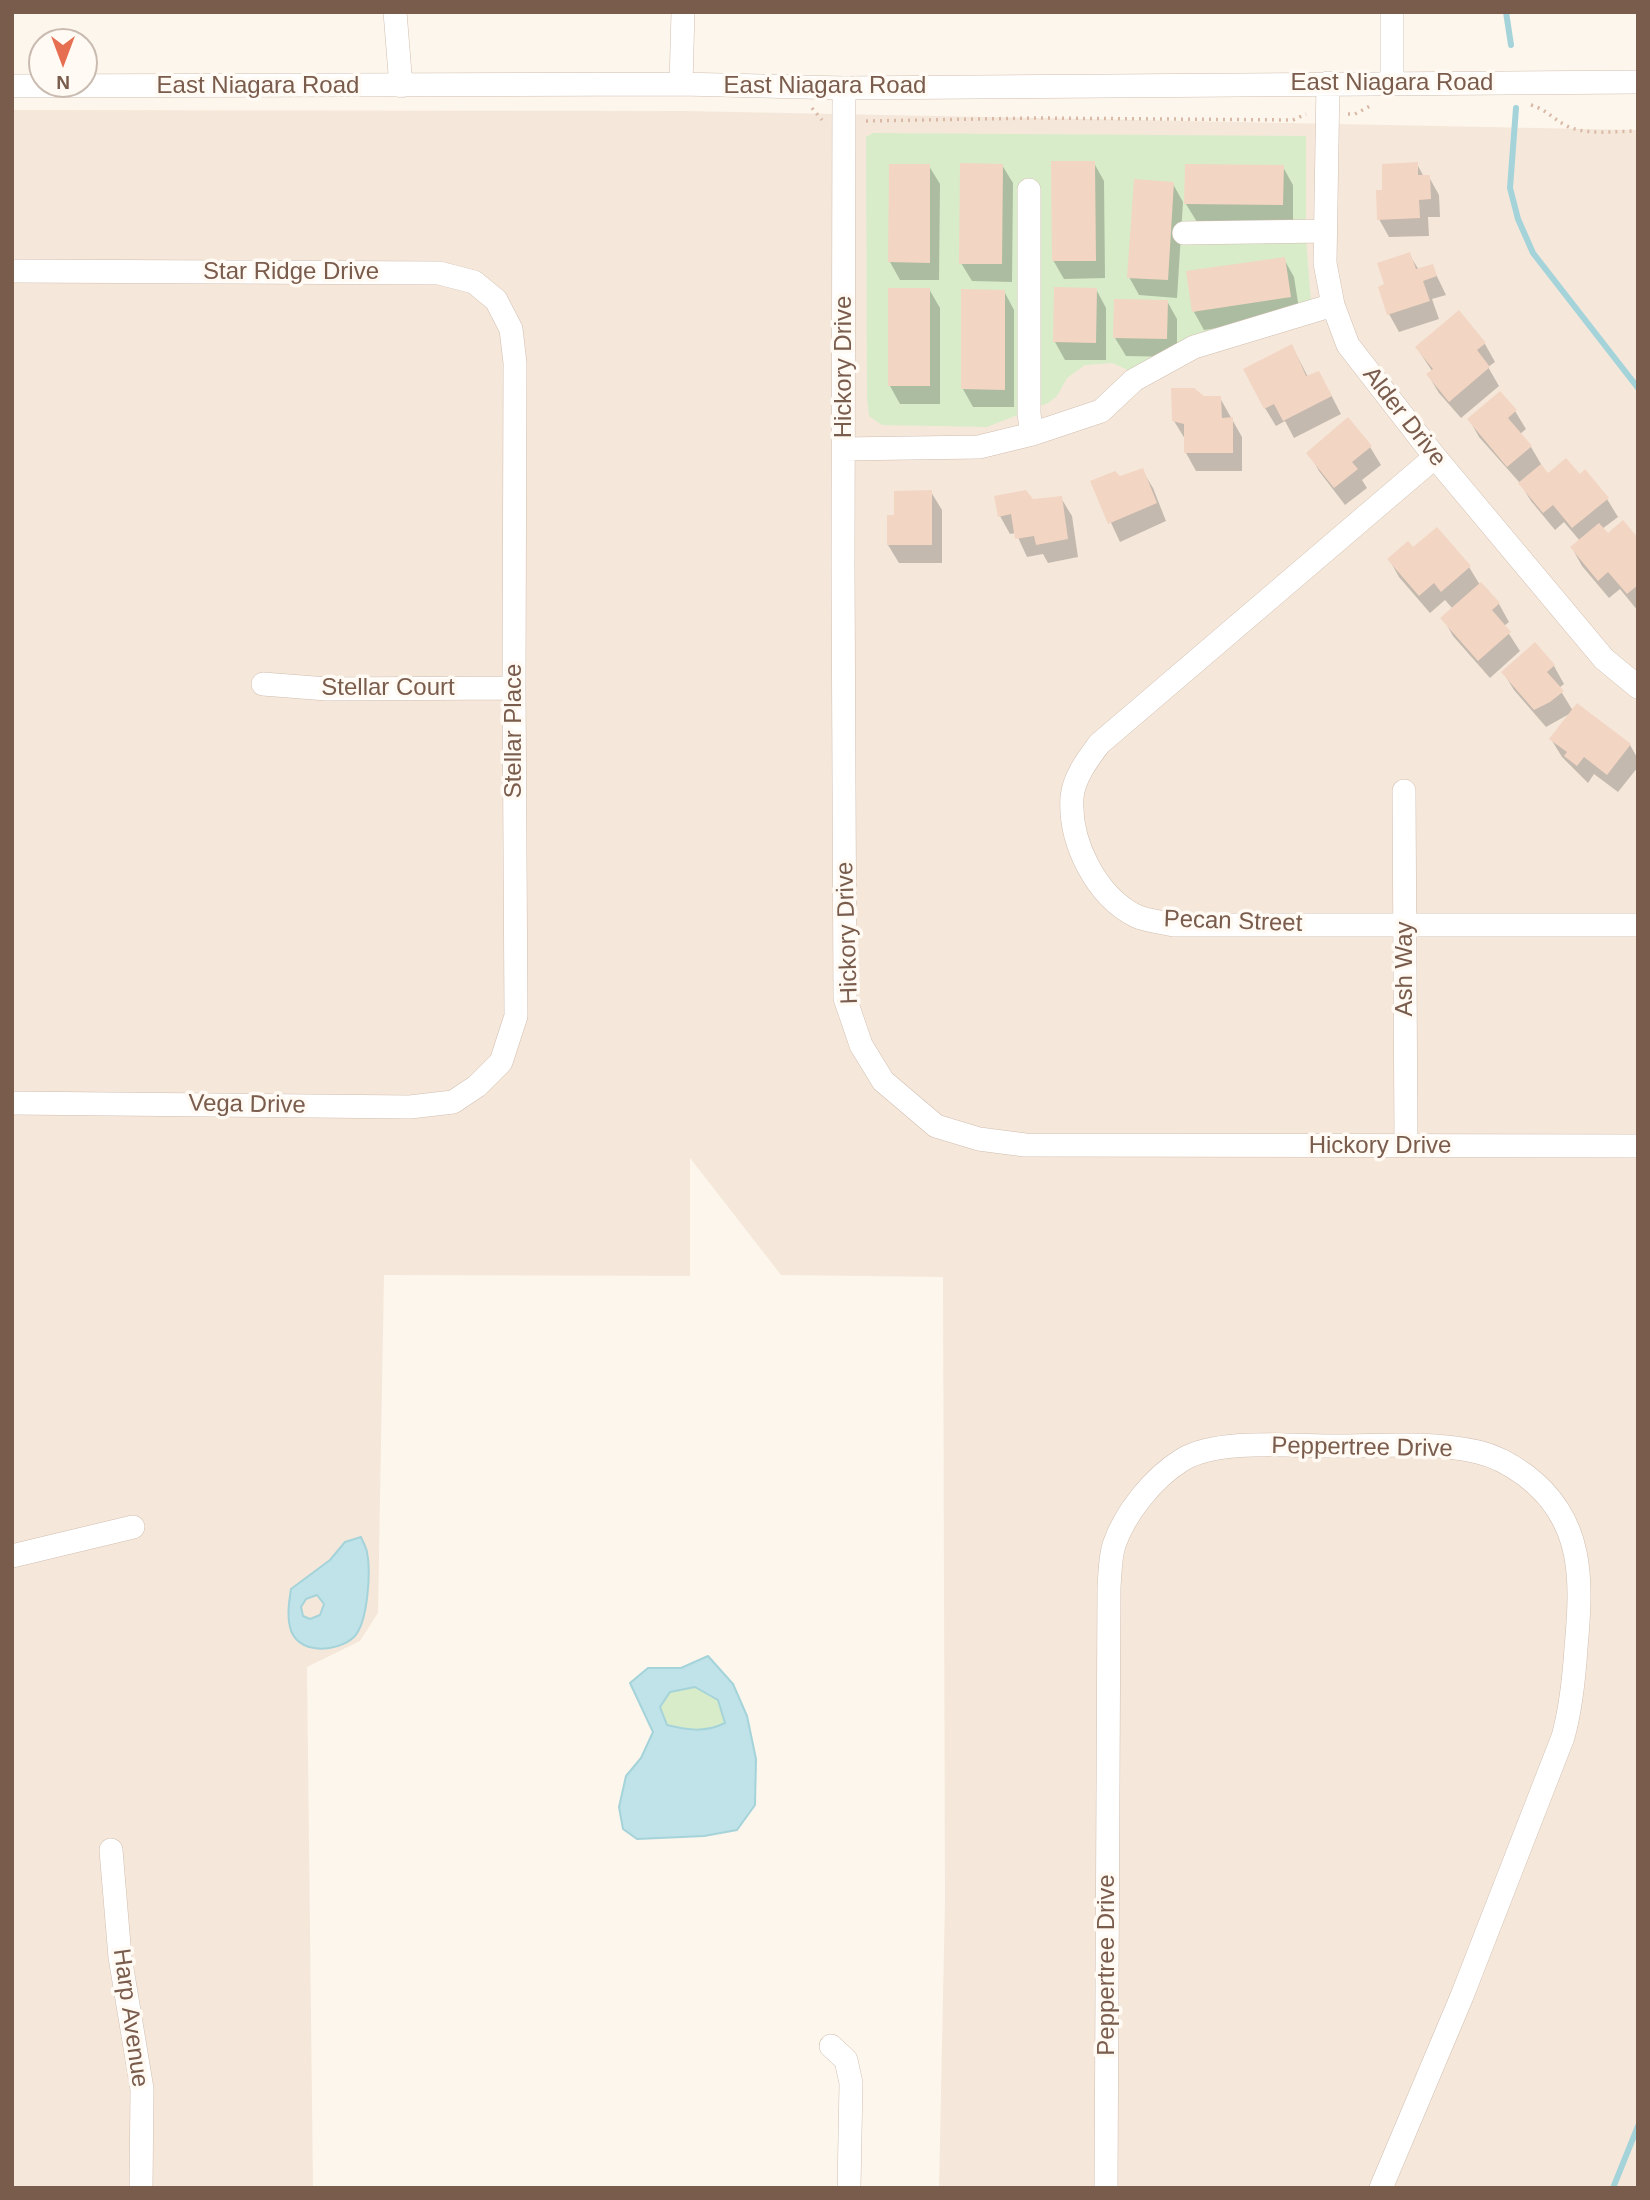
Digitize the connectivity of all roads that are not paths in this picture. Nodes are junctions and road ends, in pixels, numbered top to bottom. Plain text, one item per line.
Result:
1 (396, 12) edge
2 (683, 12) edge
3 (1392, 12) edge
4 (1392, 82) junction
5 (1638, 82) edge
6 (1328, 83) junction
7 (681, 84) junction
8 (12, 86) edge
9 (401, 86) junction
10 (844, 88) junction
11 (1029, 190) dead end
12 (1325, 230) junction
13 (1184, 233) dead end
14 (12, 271) edge
15 (1333, 305) junction
16 (515, 363) joint
17 (1032, 434) junction
18 (844, 449) junction
19 (1435, 457) junction
20 (263, 684) dead end
21 (1638, 687) edge
22 (513, 688) junction
23 (1404, 791) dead end
24 (1405, 925) junction
25 (1638, 925) edge
26 (477, 1086) joint
27 (12, 1103) edge
28 (1406, 1146) junction
29 (1638, 1146) edge
30 (133, 1527) dead end
31 (12, 1556) edge
32 (111, 1850) dead end
33 (831, 2046) dead end
34 (141, 2188) edge
35 (849, 2188) edge
36 (1106, 2188) edge
37 (1381, 2188) edge

1 - 9 street
2 - 7 street
3 - 4 street
4 - 5 street, East Niagara Road
4 - 6 street, East Niagara Road
6 - 10 street, East Niagara Road
6 - 12 street, Alder Drive
7 - 9 street, East Niagara Road
7 - 10 street, East Niagara Road
8 - 9 street, East Niagara Road
10 - 18 street, Hickory Drive
11 - 17 street
12 - 13 street
12 - 15 street, Alder Drive
14 - 16 street, Star Ridge Drive
15 - 17 street
15 - 19 street, Alder Drive
16 - 22 street, Stellar Place
17 - 18 street
18 - 28 street, Hickory Drive
19 - 21 street, Alder Drive
19 - 24 street, Pecan Street
20 - 22 street, Stellar Court
22 - 26 street, Stellar Place
23 - 24 street, Ash Way
24 - 25 street, Pecan Street
24 - 28 street, Ash Way
26 - 27 street, Vega Drive
28 - 29 street, Hickory Drive
30 - 31 street
32 - 34 street, Harp Avenue
33 - 35 street
36 - 37 street, Peppertree Drive

